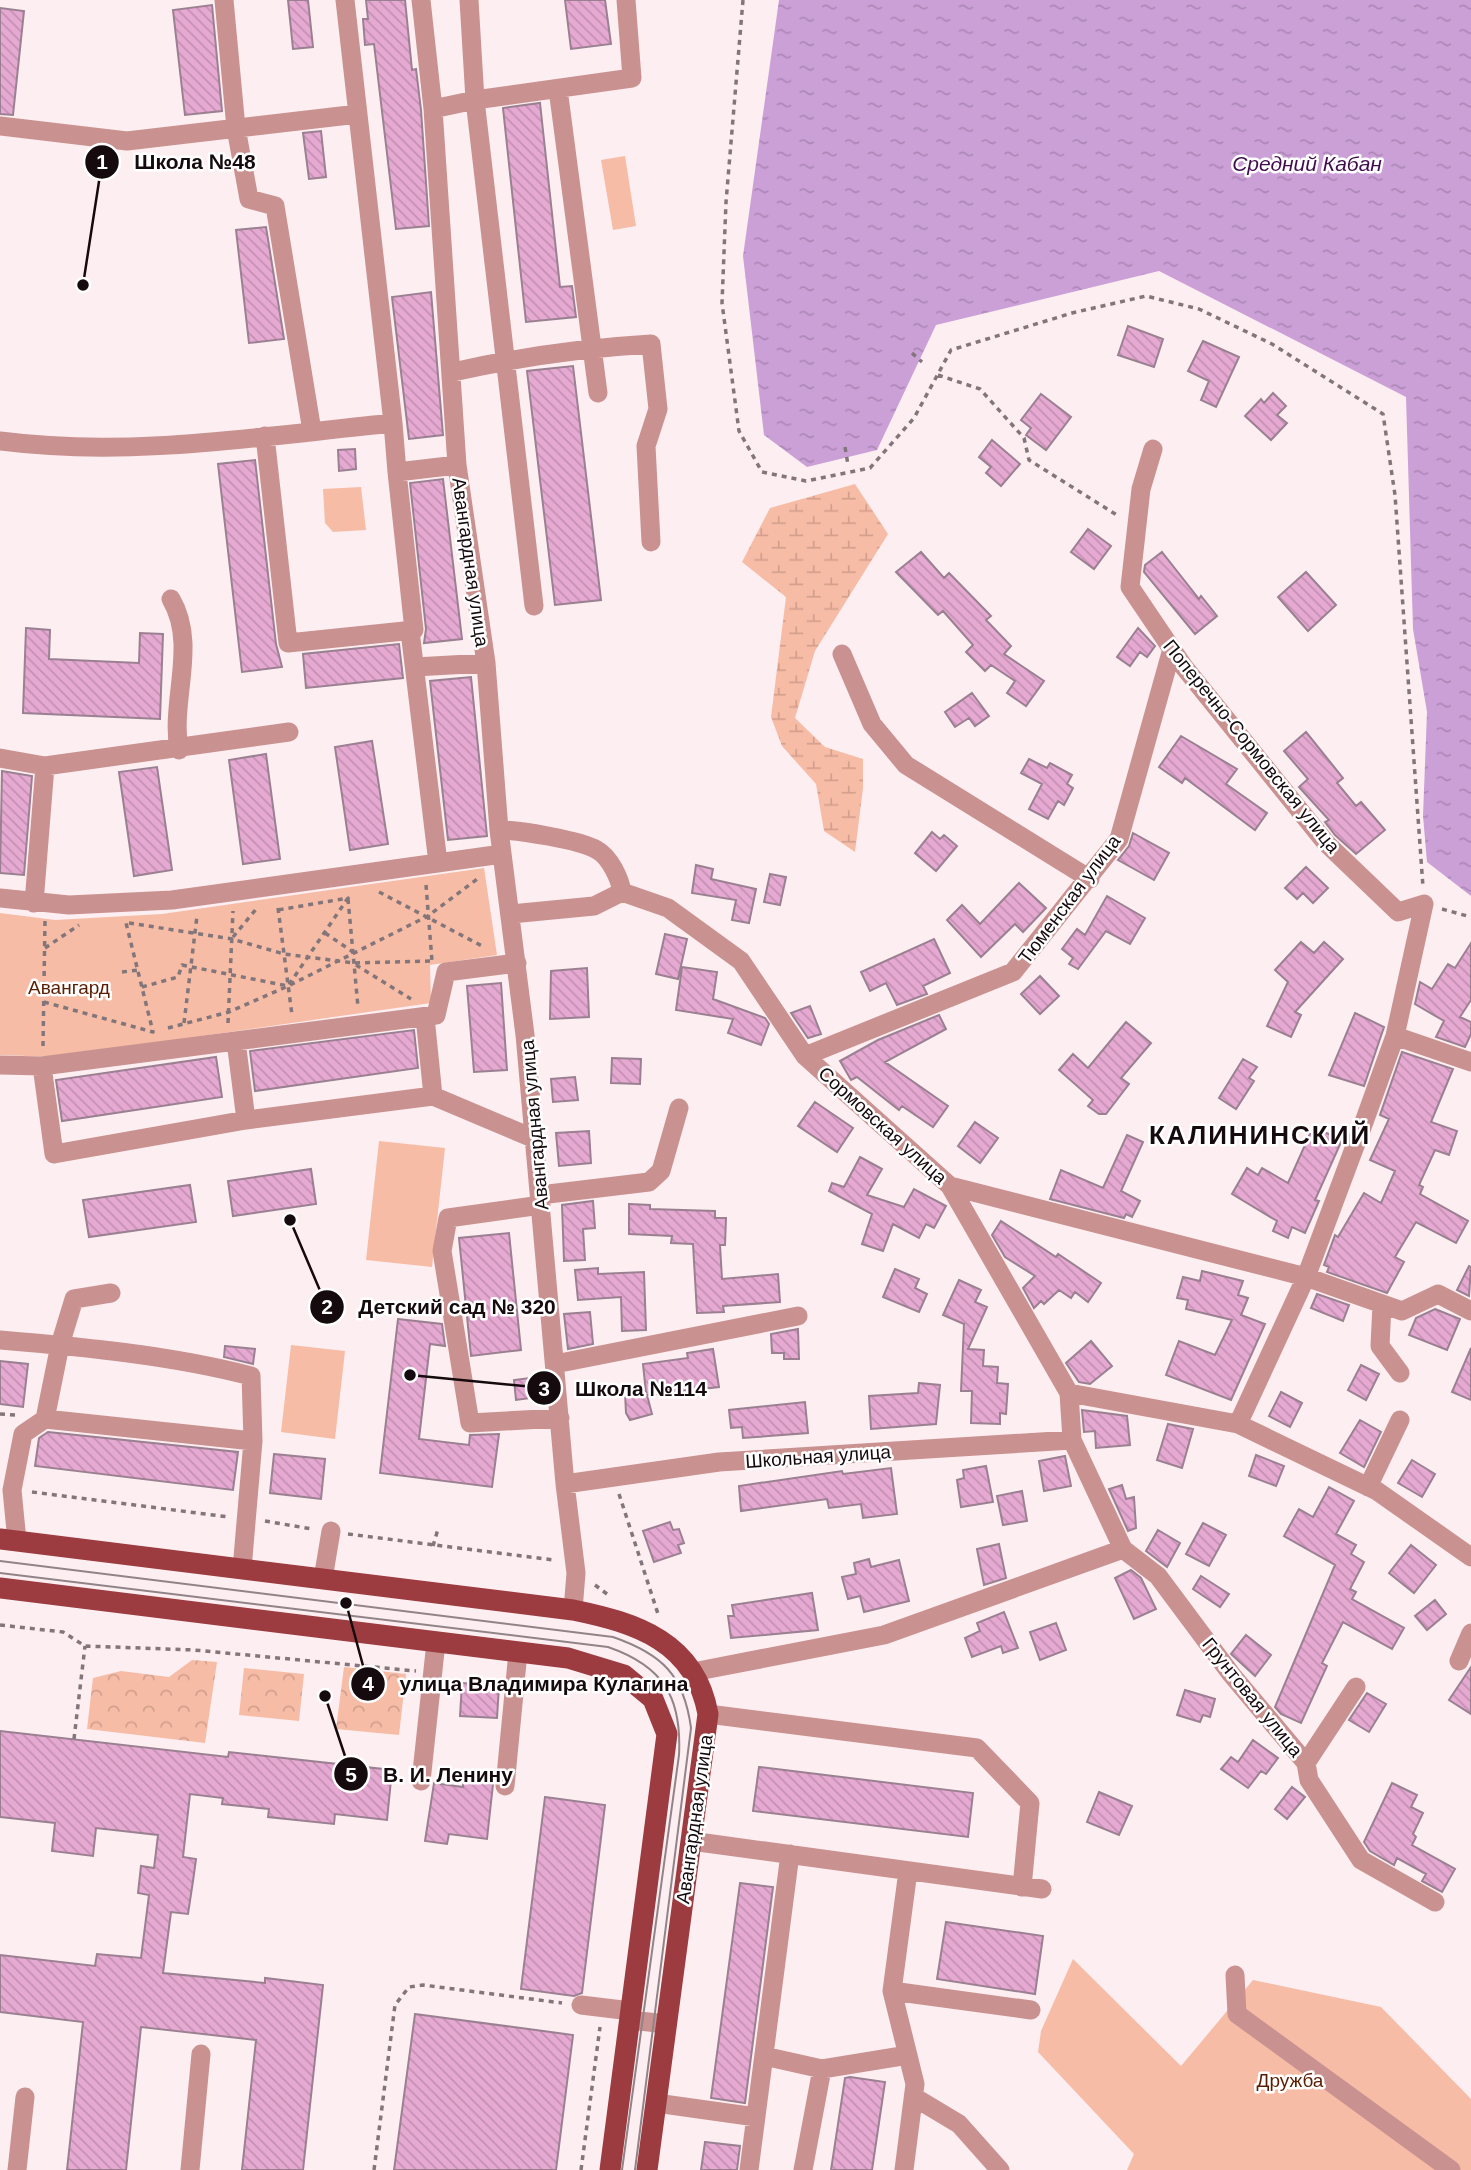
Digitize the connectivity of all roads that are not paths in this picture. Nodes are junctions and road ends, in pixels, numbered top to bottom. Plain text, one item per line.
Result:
1 (224, 0) edge
2 (345, 0) edge
3 (421, 0) edge
4 (469, 0) edge
5 (626, 0) edge
6 (558, 89) junction
7 (475, 100) junction
8 (433, 109) junction
9 (358, 114) junction
10 (0, 126) edge
11 (236, 128) junction
12 (592, 347) junction
13 (505, 360) junction
14 (453, 372) junction
15 (598, 393) dead end
16 (393, 424) junction
17 (312, 431) junction
18 (265, 436) junction
19 (0, 441) edge
20 (1153, 449) dead end
21 (457, 465) junction
22 (397, 472) junction
23 (651, 542) dead end
24 (171, 599) dead end
25 (534, 606) dead end
26 (410, 631) junction
27 (1172, 649) junction
28 (842, 654) dead end
29 (486, 663) junction
30 (415, 667) junction
31 (289, 732) dead end
32 (179, 750) junction
33 (0, 758) edge
34 (45, 766) junction
35 (499, 830) junction
36 (502, 854) junction
37 (431, 864) junction
38 (1090, 879) junction
39 (622, 892) junction
40 (0, 898) edge
41 (34, 911) junction
42 (510, 914) junction
43 (517, 964) junction
44 (430, 1016) junction
45 (1395, 1036) junction
46 (232, 1042) junction
47 (805, 1056) junction
48 (1471, 1062) edge
49 (0, 1065) edge
50 (42, 1066) junction
51 (433, 1096) junction
52 (679, 1108) dead end
53 (246, 1120) junction
54 (535, 1139) junction
55 (950, 1186) junction
56 (540, 1200) junction
57 (1306, 1277) junction
58 (111, 1293) dead end
59 (1382, 1304) junction
60 (1471, 1311) edge
61 (798, 1316) dead end
62 (0, 1340) edge
63 (60, 1345) junction
64 (555, 1364) junction
65 (1401, 1373) dead end
66 (1069, 1393) junction
67 (560, 1418) junction
68 (46, 1419) junction
69 (1400, 1420) dead end
70 (1238, 1424) junction
71 (1072, 1440) junction
72 (253, 1441) junction
73 (565, 1484) junction
74 (1368, 1487) junction
75 (6, 1489) edge
76 (331, 1531) road end
77 (8, 1540) edge
78 (1123, 1549) junction
79 (1471, 1557) edge
80 (242, 1569) junction
81 (323, 1578) junction
82 (0, 1588) edge
83 (573, 1610) junction
84 (1471, 1633) edge
85 (436, 1642) junction
86 (518, 1652) junction
87 (1459, 1661) dead end
88 (693, 1672) junction
89 (1356, 1687) dead end
90 (708, 1714) junction
91 (1306, 1763) junction
92 (421, 1781) dead end
93 (505, 1786) dead end
94 (691, 1840) junction
95 (790, 1854) junction
96 (908, 1871) junction
97 (1022, 1887) junction
98 (1042, 1889) dead end
99 (1435, 1902) dead end
100 (1236, 1975) dead end
101 (892, 1991) junction
102 (581, 2005) road end
103 (1031, 2010) dead end
104 (631, 2015) junction
105 (667, 2024) junction
106 (201, 2054) dead end
107 (908, 2055) junction
108 (764, 2056) junction
109 (822, 2069) junction
110 (25, 2097) dead end
111 (914, 2097) junction
112 (656, 2103) junction
113 (756, 2117) junction
114 (18, 2170) edge
115 (190, 2170) edge
116 (610, 2170) edge
117 (647, 2170) edge
118 (749, 2170) edge
119 (803, 2170) edge
120 (904, 2170) edge
121 (1000, 2170) edge
122 (1451, 2170) edge

1 - 11 street
2 - 9 street
3 - 8 street, Авангардная улица
4 - 7 street
5 - 6 street
6 - 7 street
6 - 12 street
7 - 8 street
7 - 13 street
8 - 14 street, Авангардная улица
9 - 11 street
9 - 16 street
10 - 11 street
11 - 17 street
12 - 13 street
12 - 15 street
12 - 23 street
13 - 14 street
13 - 25 street
14 - 21 street, Авангардная улица
16 - 17 street
16 - 22 street
17 - 18 street
18 - 19 street
18 - 26 street
20 - 27 street, Поперечно-Сормовская улица
21 - 22 street
21 - 29 street, Авангардная улица
22 - 26 street
24 - 32 street
26 - 30 street
27 - 38 street, Тюменская улица
27 - 45 street, Поперечно-Сормовская улица
28 - 38 street
29 - 30 street
29 - 35 street, Авангардная улица
30 - 37 street
31 - 32 street
32 - 34 street
33 - 34 street
34 - 41 street
35 - 36 street, Авангардная улица
35 - 39 street
36 - 37 street
36 - 42 street, Авангардная улица
37 - 41 street
38 - 47 street, Тюменская улица
39 - 42 street
39 - 47 street, Сормовская улица
40 - 41 street
42 - 43 street, Авангардная улица
43 - 44 street
43 - 54 street, Авангардная улица
44 - 46 street
44 - 51 street
45 - 48 street
45 - 57 street
46 - 50 street
46 - 53 street
47 - 55 street, Сормовская улица
49 - 50 street
50 - 53 street
51 - 53 street
51 - 54 street
52 - 56 street
54 - 56 street, Авангардная улица
55 - 57 street, Сормовская улица
55 - 66 street, Грунтовая улица
56 - 64 street, Авангардная улица
56 - 67 street
57 - 59 street, Сормовская улица
57 - 70 street
58 - 63 street
59 - 60 street, Сормовская улица
59 - 65 street
61 - 64 street
62 - 63 street
63 - 68 street
63 - 72 street
64 - 67 street, Авангардная улица
66 - 70 street
66 - 71 street, Грунтовая улица
67 - 73 street, Авангардная улица
68 - 72 street
68 - 75 street
69 - 74 street
70 - 74 street
71 - 73 street, Школьная улица
71 - 78 street, Грунтовая улица
72 - 80 street
73 - 83 street, Авангардная улица
74 - 79 street
75 - 77 street
76 - 81 street
77 - 80 main road
78 - 88 street
78 - 91 street, Грунтовая улица
80 - 81 main road
81 - 83 main road
82 - 85 main road, Авангардная улица
83 - 88 main road, Авангардная улица
84 - 87 street
85 - 86 main road, Авангардная улица
85 - 92 street
86 - 93 street
86 - 104 main road, Авангардная улица
88 - 90 main road, Авангардная улица
89 - 91 street
90 - 94 main road, Авангардная улица
90 - 97 street
91 - 99 street, Грунтовая улица
94 - 95 street
94 - 105 main road, Авангардная улица
95 - 96 street
95 - 108 street
96 - 97 street
96 - 101 street
97 - 98 street
100 - 122 street
101 - 103 street
101 - 107 street
102 - 104 street
104 - 105 street
104 - 116 main road, Авангардная улица
105 - 112 main road, Авангардная улица
106 - 115 street
107 - 109 street
107 - 111 street
108 - 109 street
108 - 113 street
109 - 119 street
110 - 114 street
111 - 120 street
111 - 121 street
112 - 113 street
112 - 117 main road, Авангардная улица
113 - 118 street

